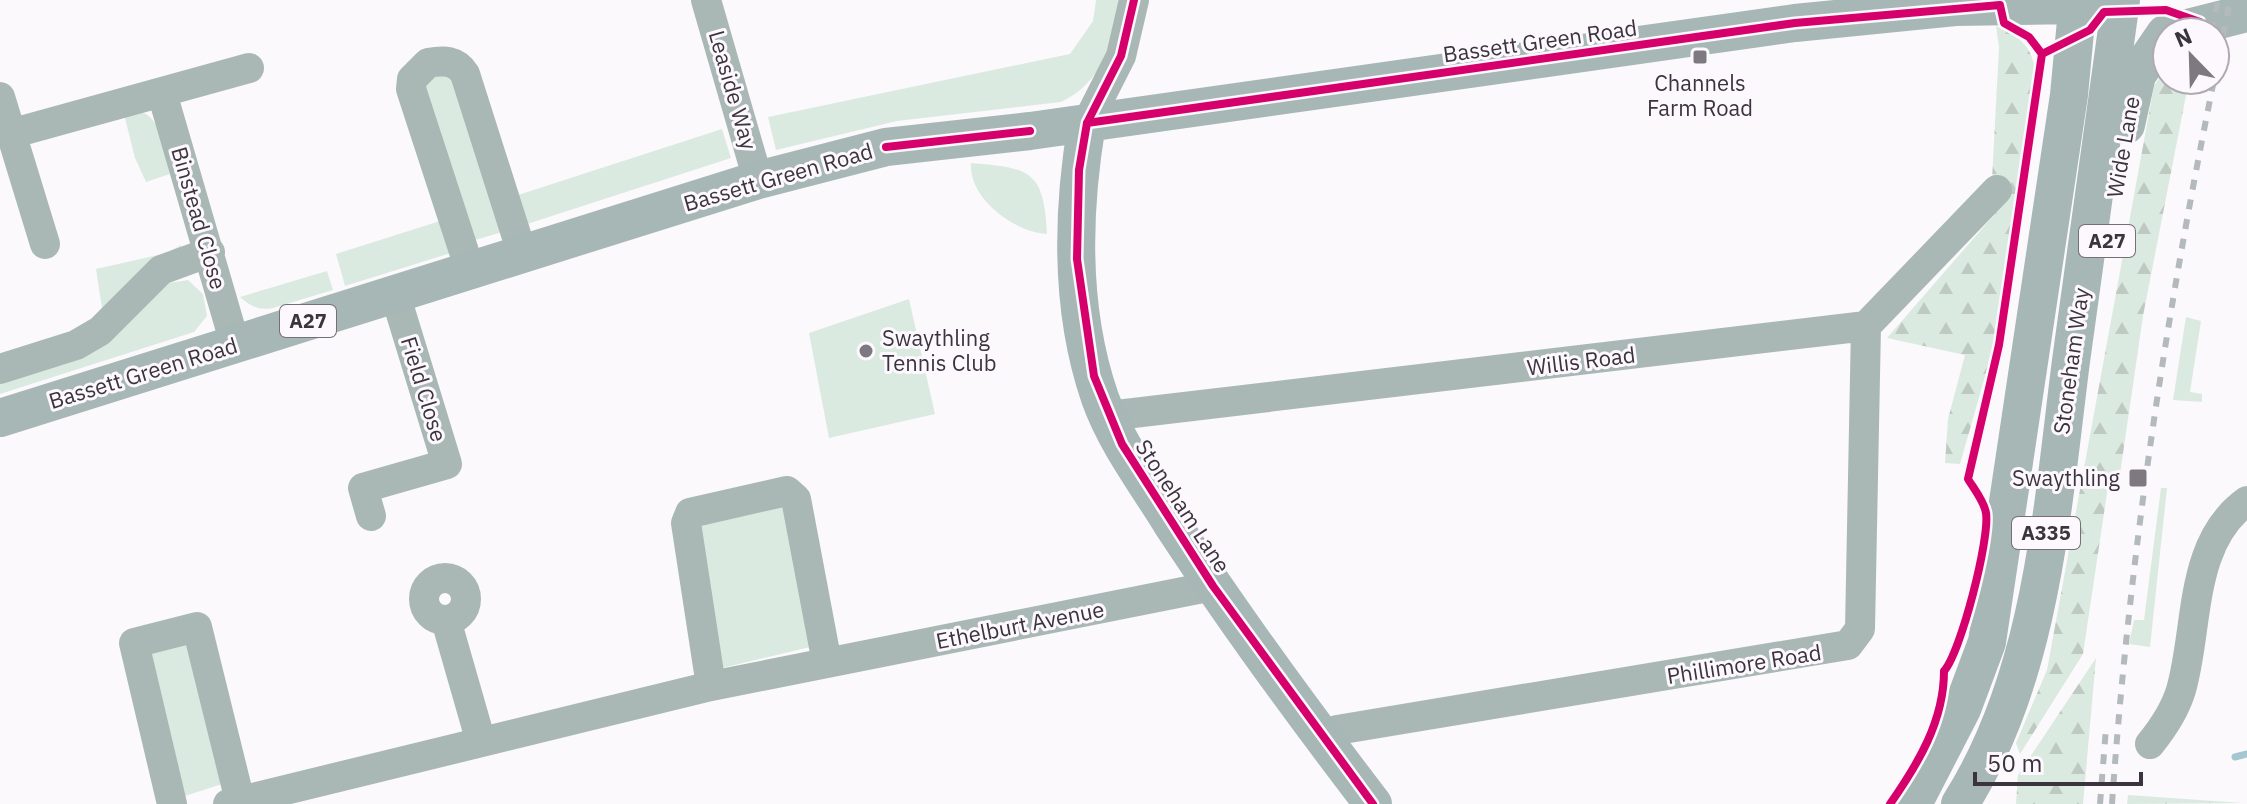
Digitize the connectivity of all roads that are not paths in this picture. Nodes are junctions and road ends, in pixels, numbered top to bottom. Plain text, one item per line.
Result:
1 (706, 0) edge
2 (1134, 0) edge
3 (2121, 0) edge
4 (2080, 2) edge
5 (1931, 4) edge
6 (2151, 38) edge
7 (2115, 48) junction
8 (2151, 56) edge
9 (249, 68) dead end
10 (162, 93) junction
11 (2069, 95) junction
12 (0, 97) edge
13 (1087, 123) junction
14 (10, 134) junction
15 (758, 180) junction
16 (1997, 190) dead end
17 (45, 244) dead end
18 (210, 252) junction
19 (522, 253) junction
20 (470, 270) junction
21 (395, 294) junction
22 (1866, 326) junction
23 (235, 344) junction
24 (0, 369) edge
25 (1108, 416) junction
26 (0, 418) edge
27 (2059, 454) junction
28 (2247, 501) edge
29 (371, 516) dead end
30 (1213, 586) junction
31 (446, 620) dead end
32 (827, 663) junction
33 (711, 686) junction
34 (1321, 736) junction
35 (481, 742) junction
36 (2150, 744) dead end
37 (1991, 755) junction
38 (234, 802) edge
39 (1917, 803) edge
40 (172, 804) edge
41 (1373, 804) edge
42 (1960, 804) edge
43 (1993, 804) edge

1 - 15 street, Leaside Way
2 - 13 street, Stoneham Lane
3 - 7 main road, Stoneham Way / A335
4 - 5 main road, Bassett Green Road / A27
4 - 11 main road, Stoneham Way / A335
5 - 13 main road, Bassett Green Road / A27
6 - 7 main road
7 - 11 main road
7 - 27 main road, Stoneham Way / A335
8 - 27 main road, Wide Lane / A27
9 - 10 street
10 - 14 street
10 - 18 street, Binstead Close
11 - 39 main road, Stoneham Way / A335
12 - 14 street
13 - 15 main road, Bassett Green Road / A27
13 - 25 main road, Stoneham Lane
14 - 17 street
15 - 19 main road, Bassett Green Road / A27
16 - 22 street
18 - 23 street, Binstead Close
18 - 24 street
19 - 20 main road, Bassett Green Road / A27
19 - 20 street
20 - 21 main road, Bassett Green Road / A27
21 - 23 main road, Bassett Green Road / A27
21 - 29 street, Field Close
22 - 25 street, Willis Road
22 - 34 street, Phillimore Road
23 - 26 main road, Bassett Green Road / A27
25 - 30 main road, Stoneham Lane
27 - 37 main road, Stoneham Way / A335
28 - 36 street
30 - 32 street, Ethelburt Avenue
30 - 34 main road, Stoneham Lane
31 - 35 street
32 - 33 street, Ethelburt Avenue
32 - 33 street
33 - 35 street, Ethelburt Avenue
34 - 41 main road, Stoneham Lane
35 - 38 street, Ethelburt Avenue
37 - 42 main road, Stoneham Way / A335
37 - 43 main road
38 - 40 street, Ethelburt Avenue

